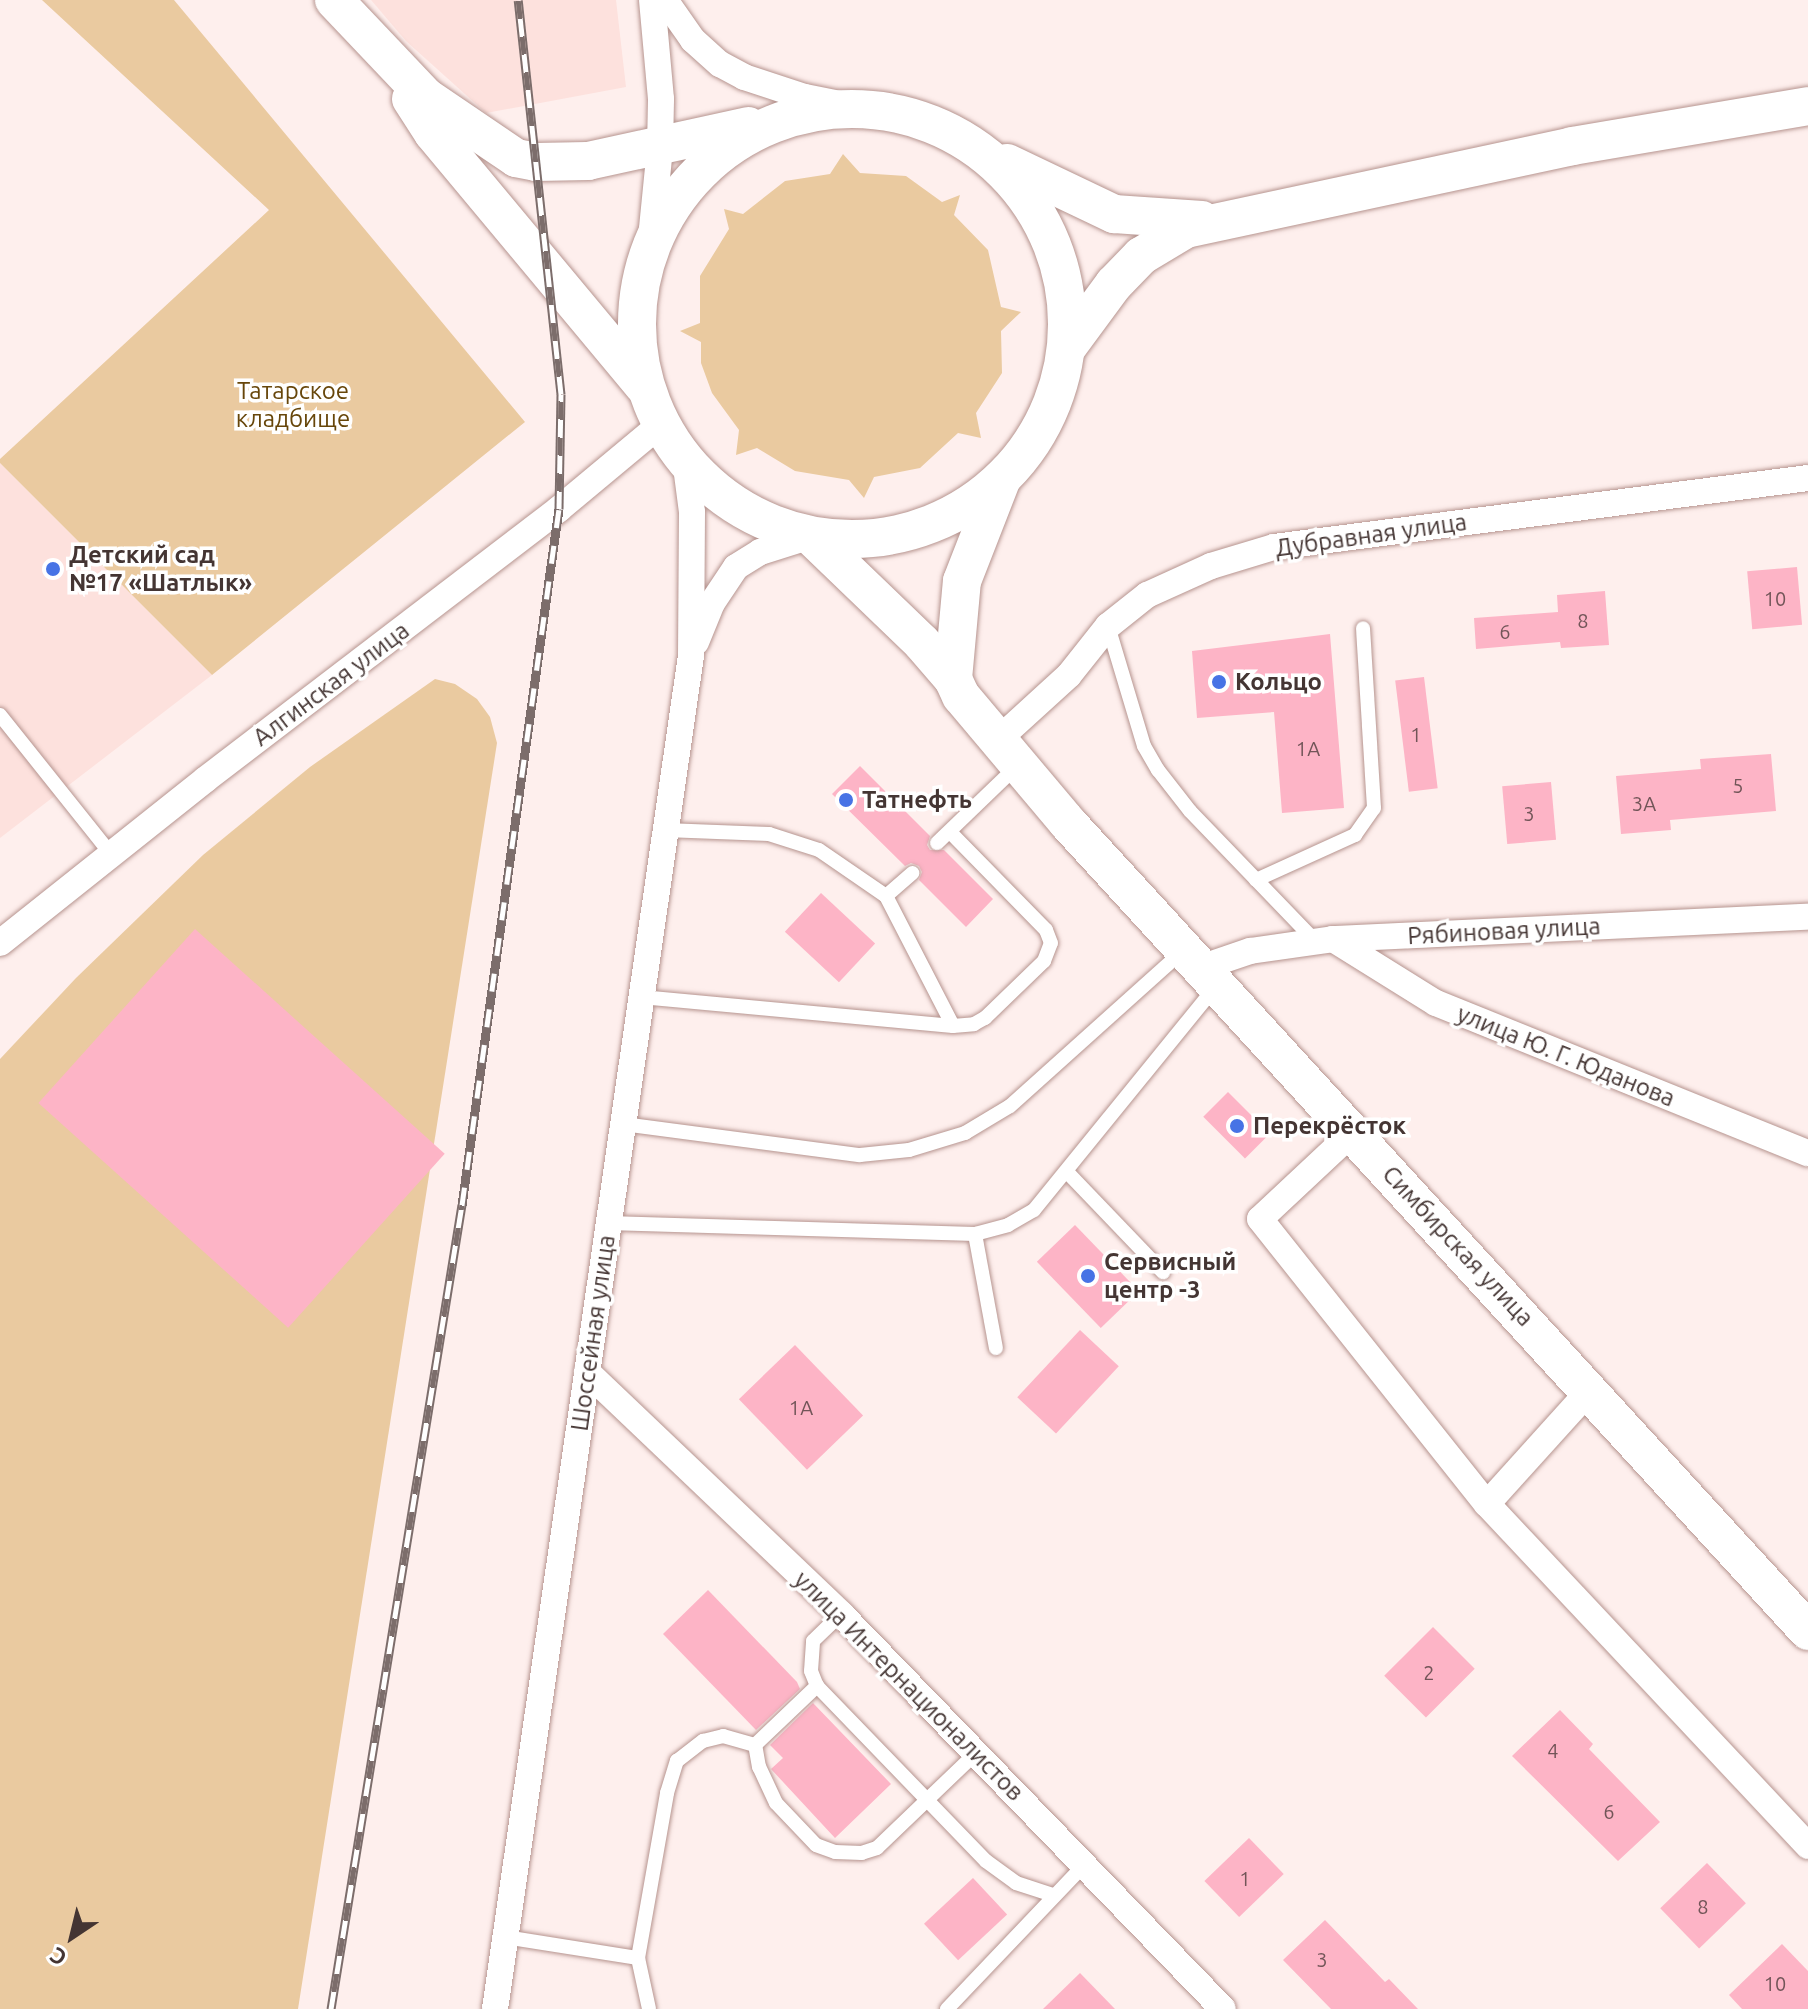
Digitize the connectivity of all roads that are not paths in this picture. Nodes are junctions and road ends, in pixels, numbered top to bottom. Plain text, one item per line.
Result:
1 (334, 0) edge
2 (652, 0) edge
3 (665, 0) edge
4 (383, 56) junction
5 (661, 99) junction
6 (1808, 106) edge
7 (865, 109) junction
8 (783, 119) junction
9 (956, 135) junction
10 (660, 148) junction
11 (588, 161) junction
12 (1213, 221) junction
13 (650, 248) junction
14 (1066, 349) junction
15 (646, 389) junction
16 (661, 424) junction
17 (685, 459) junction
18 (1808, 478) edge
19 (1001, 480) junction
20 (811, 536) junction
21 (1108, 626) junction
22 (1363, 628) dead end
23 (691, 656) junction
24 (953, 679) junction
25 (0, 715) edge
26 (1009, 751) junction
27 (665, 830) junction
28 (950, 832) junction
29 (937, 843) dead end
30 (111, 854) junction
31 (912, 873) dead end
32 (1256, 880) junction
33 (886, 896) junction
34 (1808, 917) edge
35 (1324, 940) junction
36 (0, 943) edge
37 (1203, 966) junction
38 (641, 997) junction
39 (953, 1026) junction
40 (623, 1124) junction
41 (1353, 1132) junction
42 (1808, 1153) edge
43 (1067, 1172) junction
44 (608, 1223) junction
45 (975, 1234) junction
46 (1163, 1272) dead end
47 (996, 1348) dead end
48 (587, 1372) junction
49 (1590, 1390) junction
50 (1487, 1504) junction
51 (841, 1614) junction
52 (1808, 1631) edge
53 (817, 1686) junction
54 (755, 1745) junction
55 (976, 1753) junction
56 (927, 1800) junction
57 (1808, 1846) edge
58 (1084, 1865) junction
59 (1054, 1895) junction
60 (505, 1937) junction
61 (638, 1958) junction
62 (495, 2009) edge
63 (649, 2009) edge
64 (947, 2009) edge
65 (1223, 2009) edge

1 - 4 main road
2 - 5 street
3 - 7 street
4 - 11 main road
4 - 15 main road
5 - 10 street
5 - 11 street
6 - 12 main road
7 - 8 main road
7 - 9 main road
8 - 10 main road
8 - 13 main road
9 - 12 main road
9 - 14 main road
10 - 11 main road
10 - 13 street
12 - 14 main road
13 - 15 main road
14 - 19 main road
15 - 16 main road
16 - 17 main road
16 - 30 street, Алгинская улица
17 - 20 main road
17 - 23 street
18 - 21 street, Дубравная улица
19 - 20 main road
19 - 24 main road
20 - 23 street
20 - 24 main road, Симбирская улица
21 - 26 street, Дубравная улица
21 - 32 lane
22 - 32 lane
23 - 27 street, Шоссейная улица
24 - 26 main road, Симбирская улица
25 - 30 lane
26 - 28 lane
26 - 37 main road, Симбирская улица
27 - 33 lane
27 - 38 street, Шоссейная улица
28 - 29 lane
28 - 39 lane
30 - 36 street, Алгинская улица
31 - 33 lane
32 - 35 lane
33 - 39 lane
34 - 35 street, Рябиновая улица
35 - 37 street, Рябиновая улица
35 - 42 street, улица Ю. Г. Юданова
37 - 40 lane
37 - 41 main road, Симбирская улица
37 - 43 lane
38 - 39 lane
38 - 40 street, Шоссейная улица
40 - 44 street, Шоссейная улица
41 - 49 main road, Симбирская улица
41 - 50 street
43 - 45 lane
43 - 46 lane
44 - 45 lane
44 - 48 street, Шоссейная улица
45 - 47 lane
48 - 51 street, улица Интернационалистов
48 - 60 street, Шоссейная улица
49 - 50 street
49 - 52 main road, Симбирская улица
50 - 57 street
51 - 53 lane
51 - 55 street, улица Интернационалистов
53 - 54 lane
53 - 56 lane
54 - 56 lane
54 - 61 lane
55 - 56 lane
55 - 58 street, улица Интернационалистов
56 - 59 lane
58 - 59 lane
58 - 65 street, улица Интернационалистов
59 - 64 lane
60 - 61 lane
60 - 62 street, Шоссейная улица
61 - 63 lane

